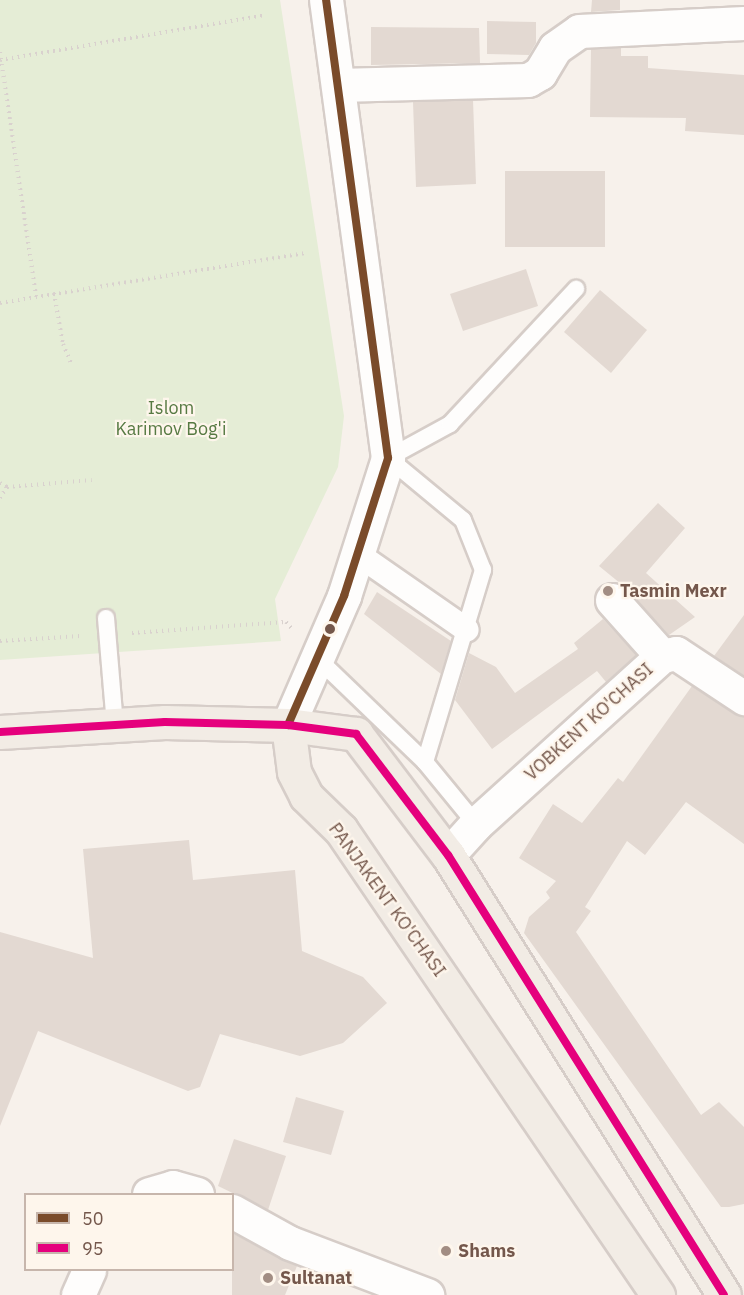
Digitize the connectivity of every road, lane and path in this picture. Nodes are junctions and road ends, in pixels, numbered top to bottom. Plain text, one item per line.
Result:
1 (327, 0) edge
2 (266, 15) dead end
3 (744, 23) edge
4 (0, 52) edge
5 (1, 60) edge
6 (338, 85) junction
7 (304, 253) dead end
8 (576, 289) dead end
9 (54, 293) junction
10 (36, 296) junction
11 (0, 303) edge
12 (72, 365) dead end
13 (388, 458) junction
14 (92, 480) dead end
15 (0, 483) edge
16 (6, 487) junction
17 (0, 498) edge
18 (359, 555) junction
19 (612, 600) dead end
20 (106, 618) dead end
21 (467, 630) junction
22 (106, 635) junction
23 (0, 641) edge
24 (662, 656) junction
25 (316, 657) junction
26 (744, 699) edge
27 (115, 725) junction
28 (288, 725) junction
29 (0, 732) edge
30 (425, 762) junction
31 (476, 824) junction
32 (448, 855) junction
33 (152, 1193) edge
34 (194, 1193) edge
35 (234, 1212) edge
36 (88, 1271) edge
37 (78, 1295) edge
38 (427, 1295) edge
39 (658, 1295) edge
40 (724, 1295) edge

1 - 6 street
2 - 5 path
3 - 6 street
4 - 5 path
5 - 10 path
6 - 13 street
7 - 9 path
8 - 13 lane
9 - 10 path
9 - 12 path
10 - 11 path
13 - 18 street
13 - 21 lane
14 - 16 path
15 - 16 path
16 - 17 path
18 - 21 street
18 - 25 street
19 - 24 street
20 - 22 lane
21 - 30 lane
22 - 23 path
22 - 25 path
22 - 27 lane
24 - 26 street, VOBKENT KO'CHASI
24 - 31 street, VOBKENT KO'CHASI
25 - 28 street
25 - 30 lane
27 - 28 main road
27 - 29 main road
28 - 32 main road
28 - 39 main road, PANJAKENT KO'CHASI
30 - 31 lane
31 - 32 street, VOBKENT KO'CHASI
32 - 40 main road
33 - 34 street
35 - 38 street
36 - 37 street

